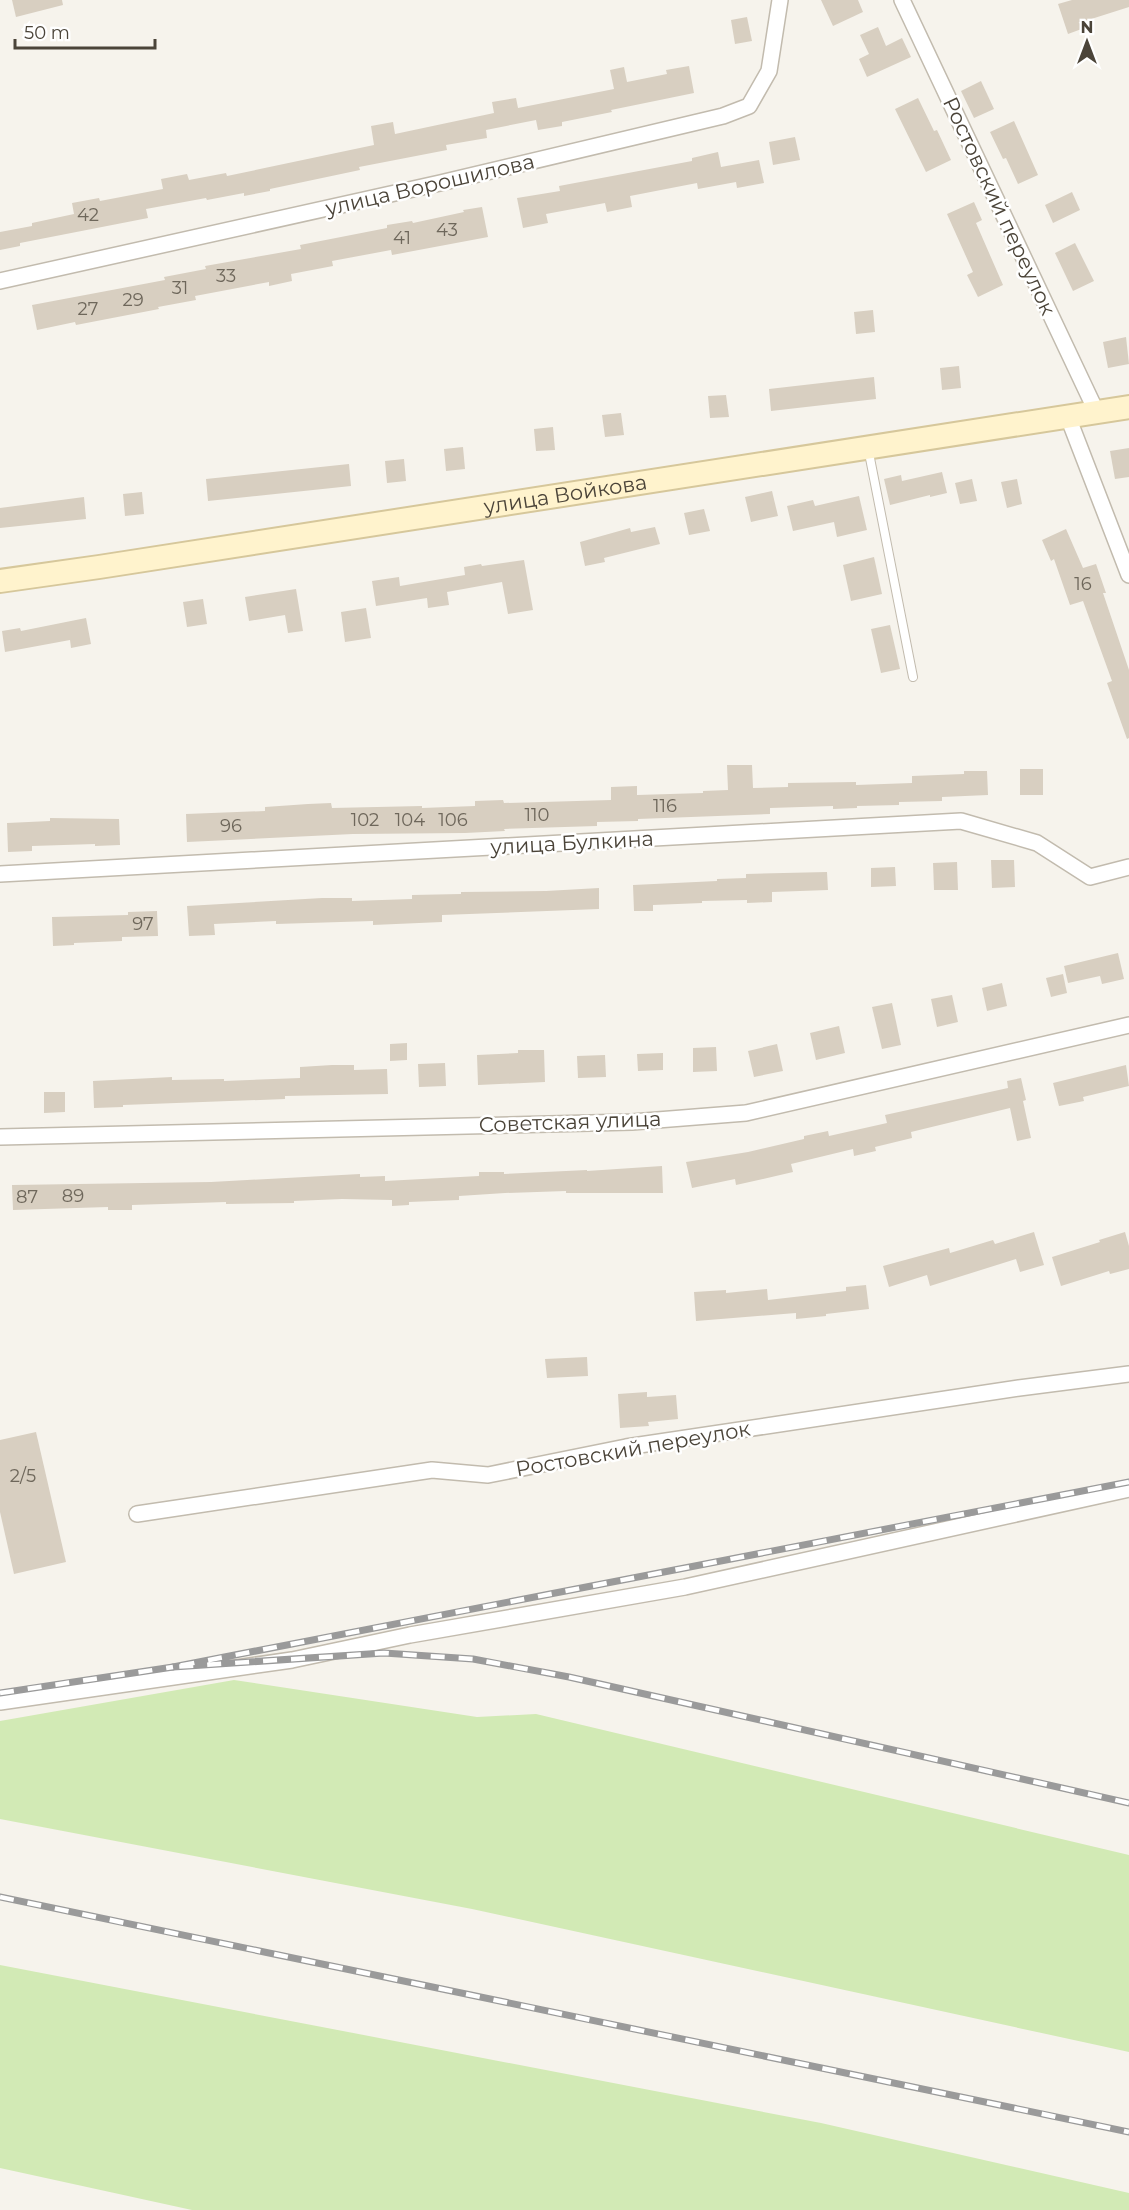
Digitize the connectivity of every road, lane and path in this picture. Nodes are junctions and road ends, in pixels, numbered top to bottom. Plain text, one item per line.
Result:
1 (780, 0) edge
2 (902, 0) edge
3 (0, 281) edge
4 (1129, 407) edge
5 (1097, 412) junction
6 (1068, 417) junction
7 (868, 448) junction
8 (1129, 574) edge
9 (0, 581) edge
10 (913, 677) dead end
11 (1129, 867) edge
12 (0, 874) edge
13 (1129, 1025) edge
14 (0, 1137) edge
15 (1129, 1374) edge
16 (1129, 1489) edge
17 (137, 1514) dead end
18 (0, 1702) edge

1 - 3 street, улица Ворошилова
2 - 5 street, Ростовский переулок
4 - 5 main road, улица Войкова
5 - 6 main road, улица Войкова
6 - 7 main road, улица Войкова
6 - 8 street
7 - 9 main road, улица Войкова
7 - 10 lane
11 - 12 street, улица Булкина
13 - 14 street, Советская улица
15 - 17 street, Ростовский переулок
16 - 18 street

